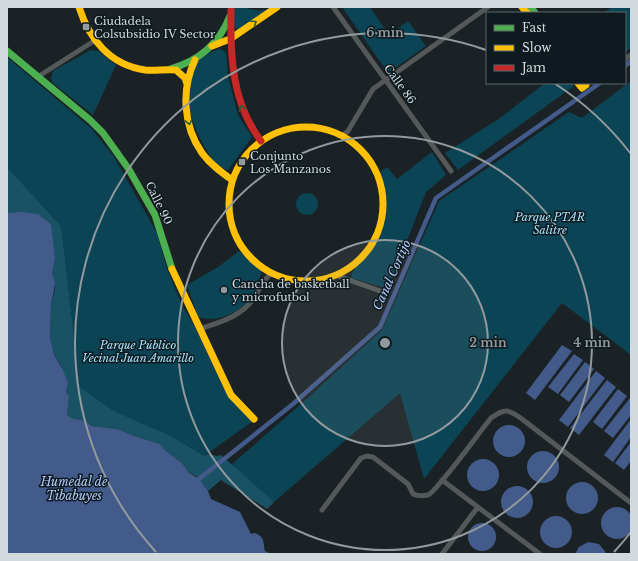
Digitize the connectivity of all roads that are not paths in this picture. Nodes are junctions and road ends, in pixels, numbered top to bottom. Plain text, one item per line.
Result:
1 (80, 7) edge
2 (277, 7) edge
3 (333, 7) edge
4 (488, 7) edge
5 (232, 9) edge
6 (222, 33) junction
7 (230, 40) junction
8 (94, 41) junction
9 (212, 46) junction
10 (7, 51) edge
11 (194, 60) junction
12 (170, 69) junction
13 (39, 76) junction
14 (385, 81) junction
15 (187, 84) junction
16 (579, 84) edge
17 (587, 84) edge
18 (342, 136) junction
19 (262, 141) junction
20 (451, 171) dead end
21 (232, 180) junction
22 (272, 273) junction
23 (335, 275) junction
24 (383, 292) dead end
25 (200, 329) junction
26 (254, 419) dead end
27 (442, 480) junction
28 (631, 503) edge
29 (478, 507) junction
30 (322, 510) dead end
31 (442, 554) edge
32 (540, 554) edge

1 - 8 street
7 -> 2 street
3 - 14 street, Calle 86
4 - 14 street
5 - 6 street
5 - 7 street
6 - 7 street
6 - 9 street
7 - 9 street
19 -> 7 street
8 - 12 street
8 - 13 street
9 - 11 street
10 - 13 street, Calle 90
11 - 12 street
11 - 15 street
12 - 15 street
13 - 25 street, Calle 90
14 - 18 street
14 - 20 street, Calle 86
15 -> 21 street
16 - 17 street
18 - 19 street
18 - 23 street
19 - 21 street
21 - 22 street
22 - 23 street
22 - 25 street
23 - 24 street
25 - 26 street, Calle 90
27 - 28 street
27 - 29 street
27 - 30 street
29 - 31 street
29 - 32 street

